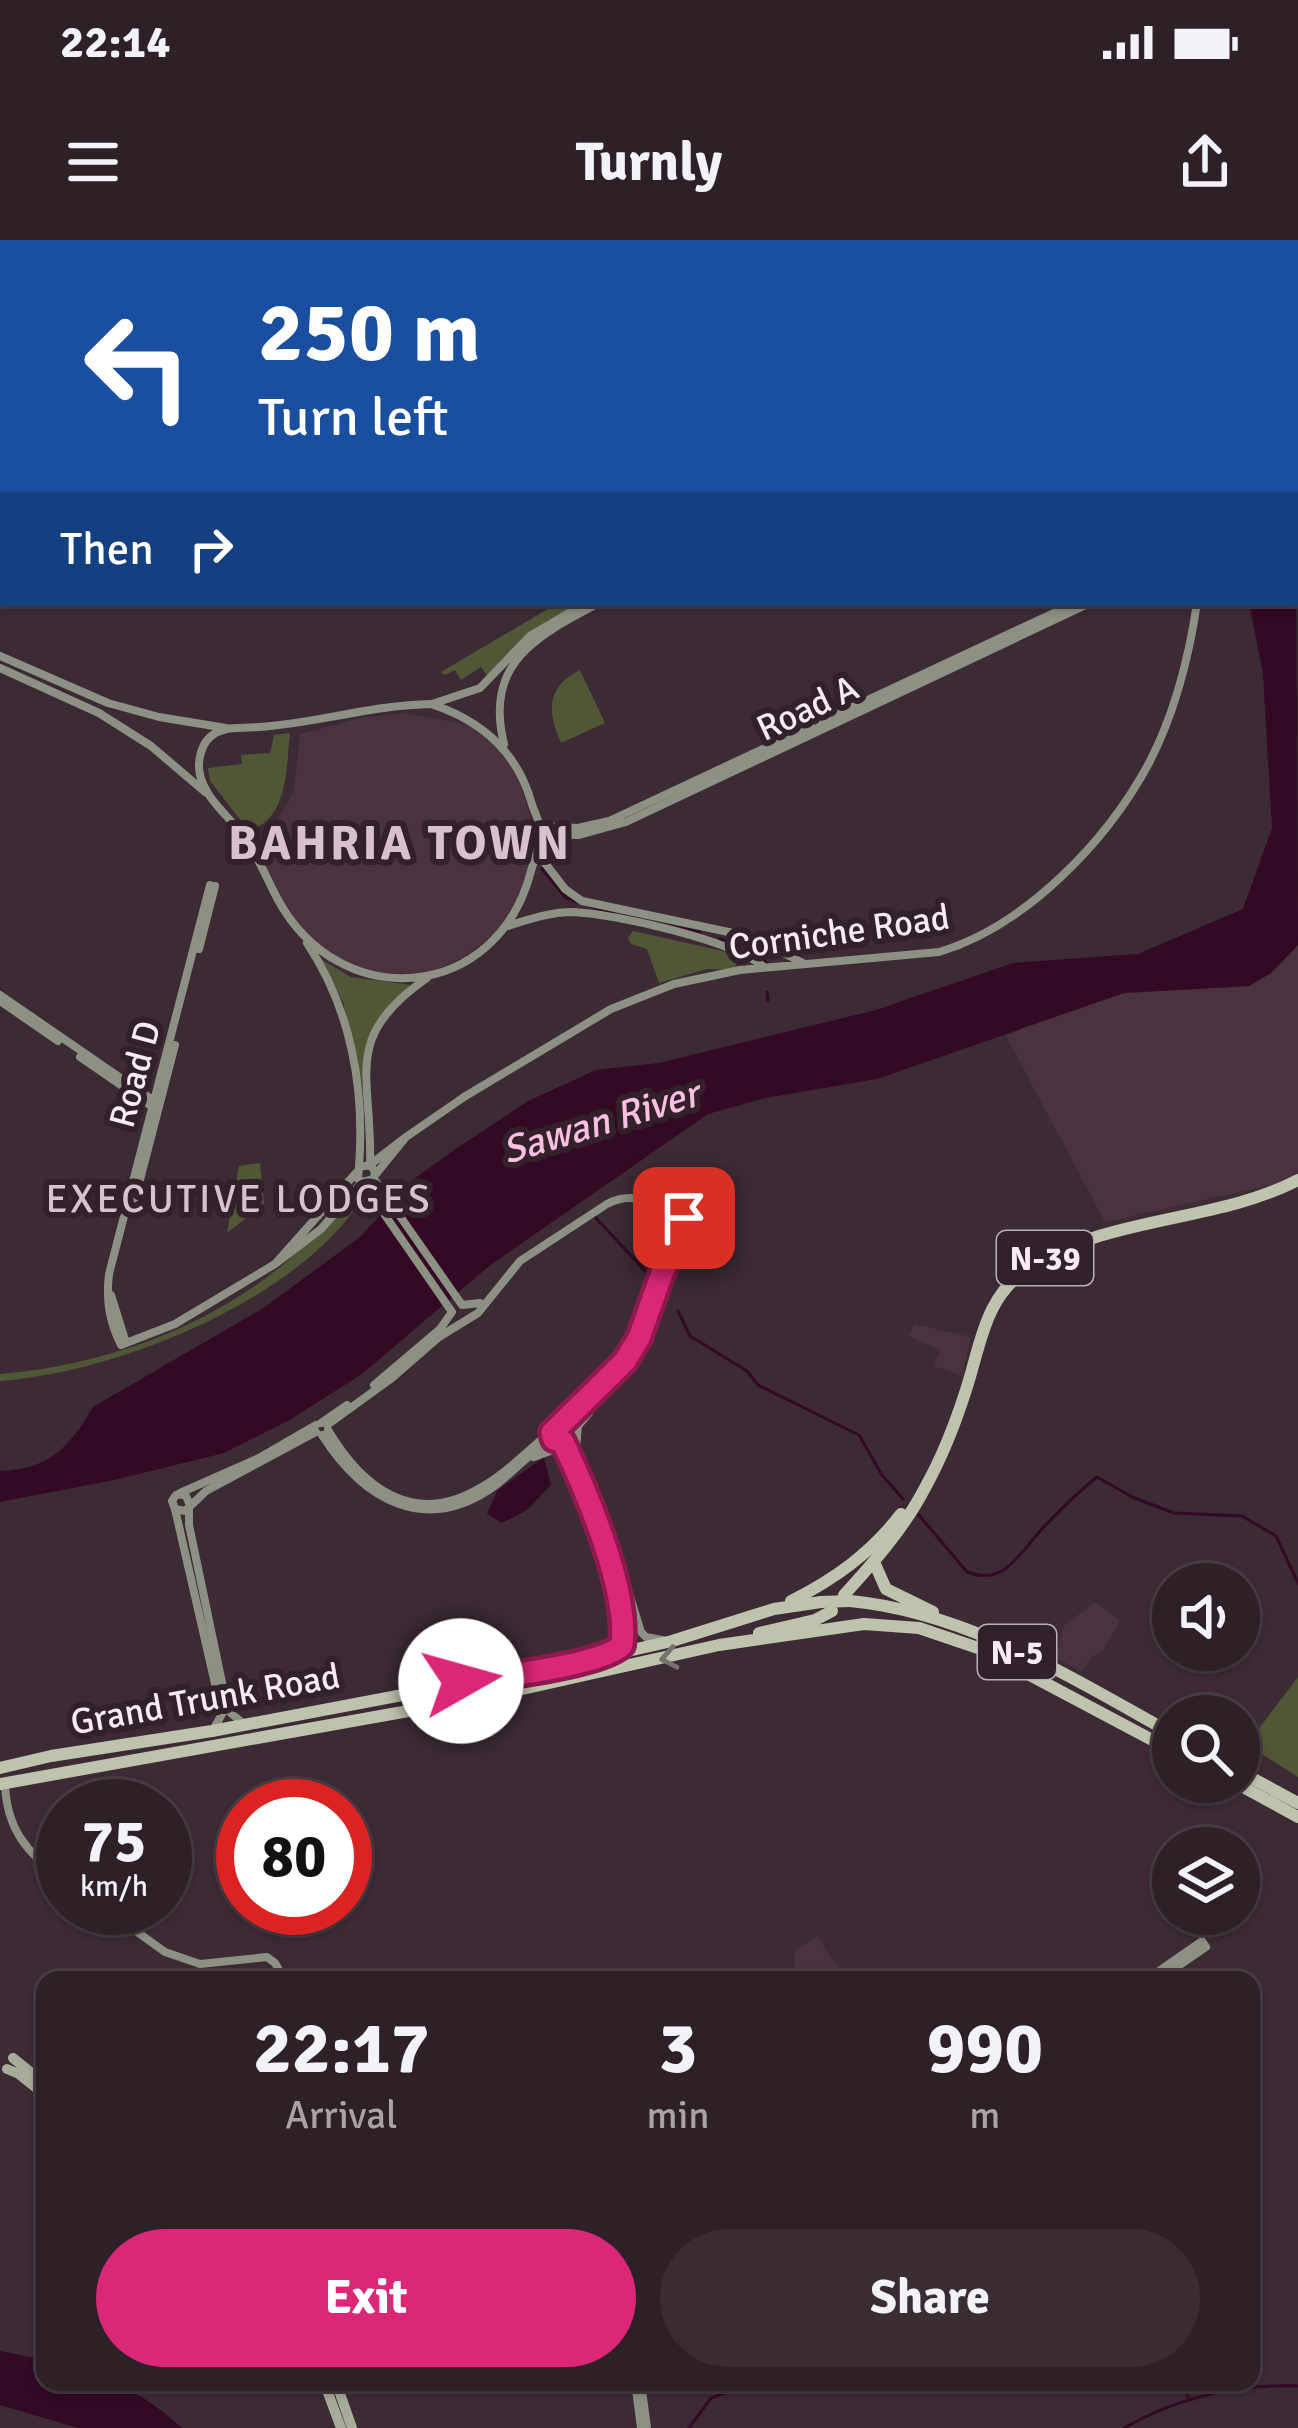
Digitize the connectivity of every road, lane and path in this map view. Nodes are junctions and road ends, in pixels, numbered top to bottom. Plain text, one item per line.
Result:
1 (581, 606) edge
2 (594, 606) edge
3 (1069, 606) edge
4 (1084, 606) edge
5 (1196, 606) edge
6 (0, 656) edge
7 (0, 668) edge
8 (431, 704) junction
9 (229, 729) junction
10 (506, 751) junction
11 (206, 793) junction
12 (540, 830) junction
13 (537, 852) junction
14 (212, 886) dead end
15 (505, 928) junction
16 (300, 932) junction
17 (767, 946) junction
18 (743, 954) junction
19 (809, 966) junction
20 (770, 967) junction
21 (740, 970) junction
22 (428, 977) junction
23 (0, 998) edge
24 (156, 1106) junction
25 (366, 1173) junction
26 (1298, 1180) edge
27 (369, 1194) junction
28 (351, 1196) junction
29 (686, 1223) junction
30 (274, 1264) junction
31 (498, 1287) junction
32 (480, 1304) junction
33 (455, 1306) junction
34 (440, 1329) junction
35 (628, 1369) junction
36 (556, 1427) junction
37 (322, 1428) junction
38 (565, 1437) junction
39 (574, 1455) junction
40 (527, 1459) junction
41 (926, 1487) junction
42 (178, 1494) junction
43 (189, 1506) junction
44 (175, 1509) junction
45 (874, 1562) junction
46 (847, 1598) junction
47 (826, 1606) junction
48 (774, 1609) junction
49 (952, 1623) junction
50 (672, 1640) junction
51 (719, 1645) junction
52 (981, 1649) junction
53 (616, 1652) junction
54 (967, 1657) dead end
55 (1030, 1665) junction
56 (521, 1673) junction
57 (526, 1688) junction
58 (362, 1702) junction
59 (361, 1718) junction
60 (245, 1724) junction
61 (1152, 1724) edge
62 (1152, 1726) edge
63 (212, 1731) junction
64 (1152, 1740) edge
65 (1152, 1741) edge
66 (120, 1745) junction
67 (96, 1767) junction
68 (4, 1777) edge
69 (1260, 1782) edge
70 (1260, 1796) edge
71 (1272, 1802) junction
72 (1298, 1803) edge
73 (1264, 1816) dead end
74 (1298, 1817) edge
75 (36, 1856) edge
76 (141, 1935) edge
77 (280, 1971) edge
78 (1160, 1971) edge
79 (1170, 1971) edge
80 (6, 2058) edge
81 (36, 2078) edge
82 (36, 2088) edge
83 (327, 2391) edge
84 (339, 2391) edge
85 (639, 2391) edge
86 (341, 2428) edge
87 (352, 2428) edge
88 (644, 2428) edge

1 - 8 main road
2 - 10 main road
3 - 12 main road, Road A
4 - 12 main road, Road A
5 - 19 main road, Corniche Road
6 - 9 main road
7 - 11 main road
8 - 9 main road
8 - 10 main road
9 - 11 main road
10 - 12 main road
11 - 16 main road
12 - 13 main road
13 - 15 main road
13 - 17 main road
14 - 24 main road, Road D
15 - 18 main road
15 - 22 main road
16 - 22 main road
16 - 25 main road
17 - 19 main road
17 - 20 main road
18 - 20 main road
18 - 21 main road
19 - 20 main road, Corniche Road
20 - 21 main road, Corniche Road
21 - 25 main road, Corniche Road
22 - 25 main road
23 - 24 main road
24 - 30 main road, Road D
25 - 27 main road
25 - 28 main road
25 - 30 main road
25 - 33 main road
26 - 41 highway, N-39
27 - 28 main road
27 - 33 main road
28 - 30 main road
29 - 31 main road
29 - 35 main road
29 - 36 main road
31 - 32 main road
31 - 37 main road
32 - 33 main road
32 - 34 main road
33 - 34 main road
34 - 37 main road
35 - 38 main road
35 - 39 main road
36 - 37 main road
36 - 38 main road
36 - 38 main road
37 - 40 main road
37 - 42 main road
37 - 43 main road
38 - 39 main road
38 - 40 main road
39 - 40 main road
39 - 50 main road
39 - 53 main road
41 - 45 highway, N-39
41 - 48 highway, N-39
42 - 43 main road
42 - 44 main road
43 - 44 main road
43 - 60 main road
44 - 63 main road
45 - 46 highway, N-39
45 - 49 highway
46 - 47 highway, Grand Trunk Road / N-5, bridge
46 - 49 highway, Grand Trunk Road / N-5
47 - 48 highway, Grand Trunk Road / N-5
47 - 51 highway
48 - 50 highway, Grand Trunk Road / N-5
49 - 55 highway, Grand Trunk Road / N-5
50 - 53 highway, Grand Trunk Road / N-5
51 - 52 highway, Grand Trunk Road / N-5
51 -> 57 highway, Grand Trunk Road / N-5
52 - 54 highway
52 - 55 highway, Grand Trunk Road / N-5
53 - 56 highway, Grand Trunk Road / N-5
55 - 61 highway, Grand Trunk Road / N-5
55 - 65 highway, Grand Trunk Road / N-5
56 - 57 highway
56 - 58 highway, Grand Trunk Road / N-5
57 - 59 highway, Grand Trunk Road / N-5
58 - 59 highway
58 - 60 highway, Grand Trunk Road / N-5
59 - 67 highway, Grand Trunk Road / N-5
60 - 63 highway, Grand Trunk Road / N-5
62 - 64 highway
63 - 66 highway, Grand Trunk Road / N-5
66 - 67 highway
66 - 68 highway, Grand Trunk Road / N-5
67 - 68 highway, Grand Trunk Road / N-5
68 - 75 main road
69 - 72 highway
70 - 71 highway
71 - 73 highway
71 - 74 highway
76 - 77 main road
78 - 79 main road
80 - 81 main road
80 - 82 main road
83 - 86 main road
84 - 87 main road
85 - 88 main road

